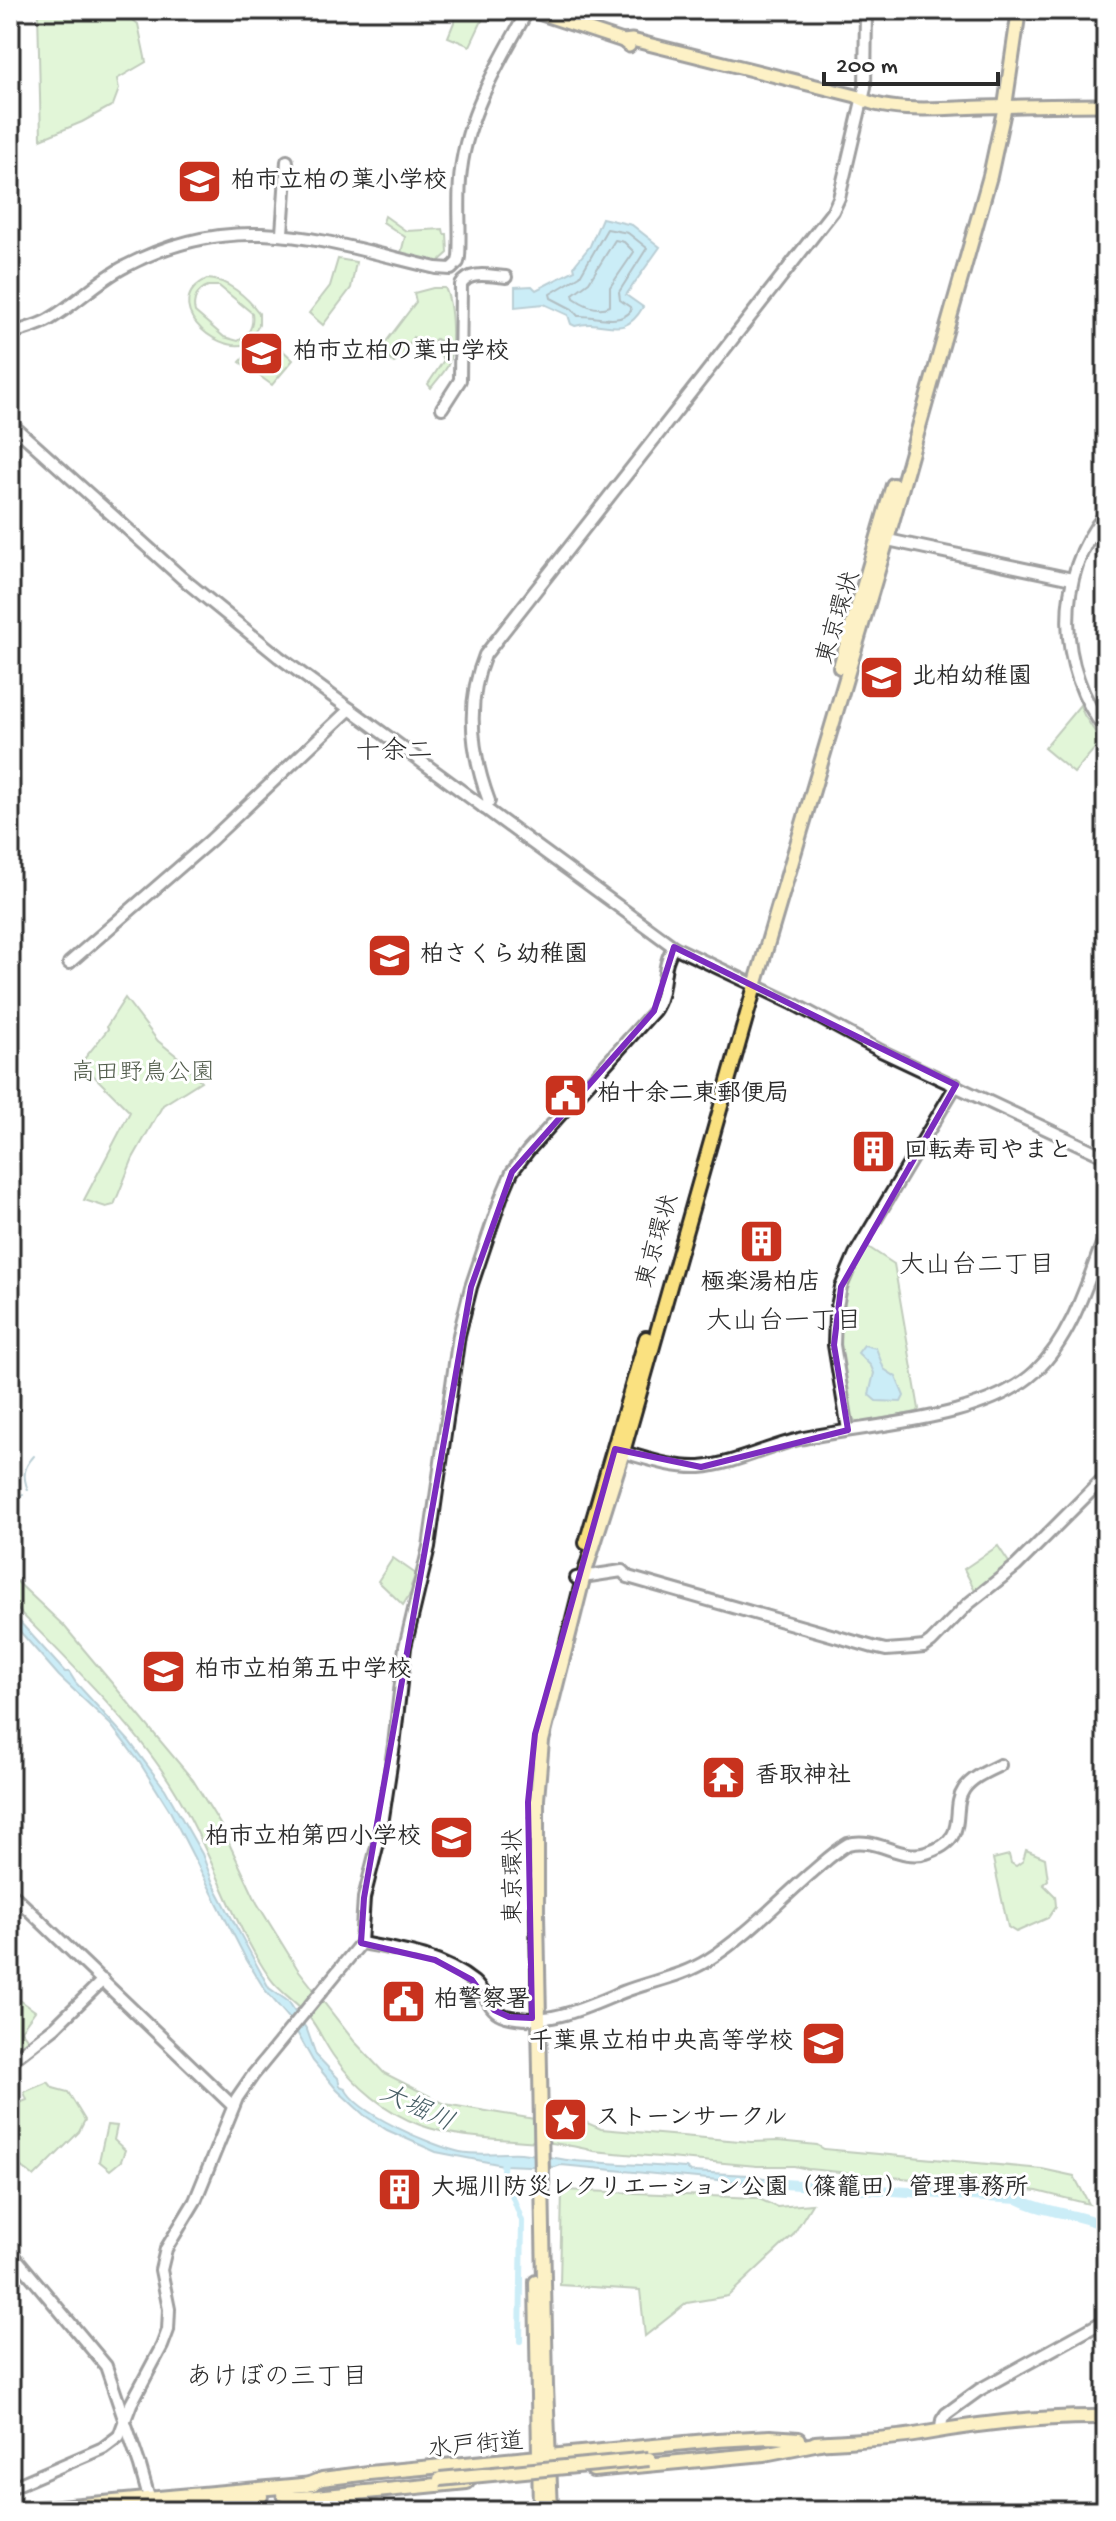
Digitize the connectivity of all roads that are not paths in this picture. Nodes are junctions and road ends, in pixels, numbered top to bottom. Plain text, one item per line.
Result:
1 (528, 10) edge
2 (866, 10) edge
3 (1012, 10) edge
4 (1019, 10) edge
5 (863, 101) junction
6 (1106, 105) edge
7 (1001, 106) junction
8 (287, 161) dead end
9 (282, 233) junction
10 (506, 277) dead end
11 (10, 334) edge
12 (442, 408) dead end
13 (10, 423) edge
14 (1106, 513) edge
15 (882, 539) junction
16 (1072, 579) junction
17 (350, 709) junction
18 (1106, 731) edge
19 (484, 808) junction
20 (674, 947) junction
21 (69, 963) dead end
22 (752, 985) junction
23 (956, 1085) junction
24 (1106, 1157) edge
25 (1106, 1233) edge
26 (848, 1430) junction
27 (618, 1453) junction
28 (1106, 1476) edge
29 (580, 1577) junction
30 (1000, 1765) dead end
31 (10, 1892) edge
32 (361, 1943) junction
33 (103, 1980) junction
34 (535, 2019) junction
35 (10, 2062) edge
36 (233, 2106) junction
37 (10, 2251) edge
38 (1106, 2320) edge
39 (1106, 2417) edge
40 (125, 2422) junction
41 (941, 2429) junction
42 (799, 2439) junction
43 (820, 2443) junction
44 (544, 2456) junction
45 (649, 2456) junction
46 (545, 2475) junction
47 (440, 2476) junction
48 (307, 2485) junction
49 (10, 2488) edge
50 (283, 2494) junction
51 (151, 2505) edge
52 (15, 2511) edge
53 (113, 2511) edge
54 (540, 2511) edge
55 (551, 2511) edge

1 - 5 main road
1 - 9 street
2 - 5 street
3 - 7 highway, 東京環状
4 - 7 highway, 東京環状
5 - 7 main road
5 - 19 street
6 - 7 main road
7 - 15 highway, 東京環状
8 - 9 street
9 - 11 street
10 - 12 street
13 - 17 street
14 - 16 street
15 - 16 street
15 - 22 highway, 東京環状
16 - 18 street
17 - 19 street
17 - 21 street
19 - 20 street
20 - 22 street
20 - 32 street
22 - 23 street
22 - 27 highway, 東京環状
23 - 24 street
23 - 26 street
25 - 26 street
26 - 27 street
27 - 29 highway, 東京環状
28 - 29 street
29 - 34 highway, 東京環状
30 - 34 street
31 - 33 street
32 - 34 street
32 - 36 street
33 - 35 street
33 - 36 street
34 - 44 highway, 東京環状
36 - 40 street
37 - 40 street
38 - 41 street
39 - 41 highway, 水戸街道
40 - 49 street
40 - 51 street
41 - 42 highway, 水戸街道
41 - 43 highway, 水戸街道
42 - 44 highway
42 - 45 highway, 水戸街道
43 - 45 highway, 水戸街道
43 - 46 highway
44 - 46 highway, 東京環状
44 - 48 highway
45 - 47 highway, 水戸街道, bridge
46 - 50 highway
46 - 54 highway, 東京環状
46 - 55 highway, 東京環状
47 - 48 highway, 水戸街道
47 - 50 highway, 水戸街道
48 - 51 highway, 水戸街道
50 - 51 highway, 水戸街道
51 - 52 highway, 水戸街道
51 - 53 highway, 水戸街道

